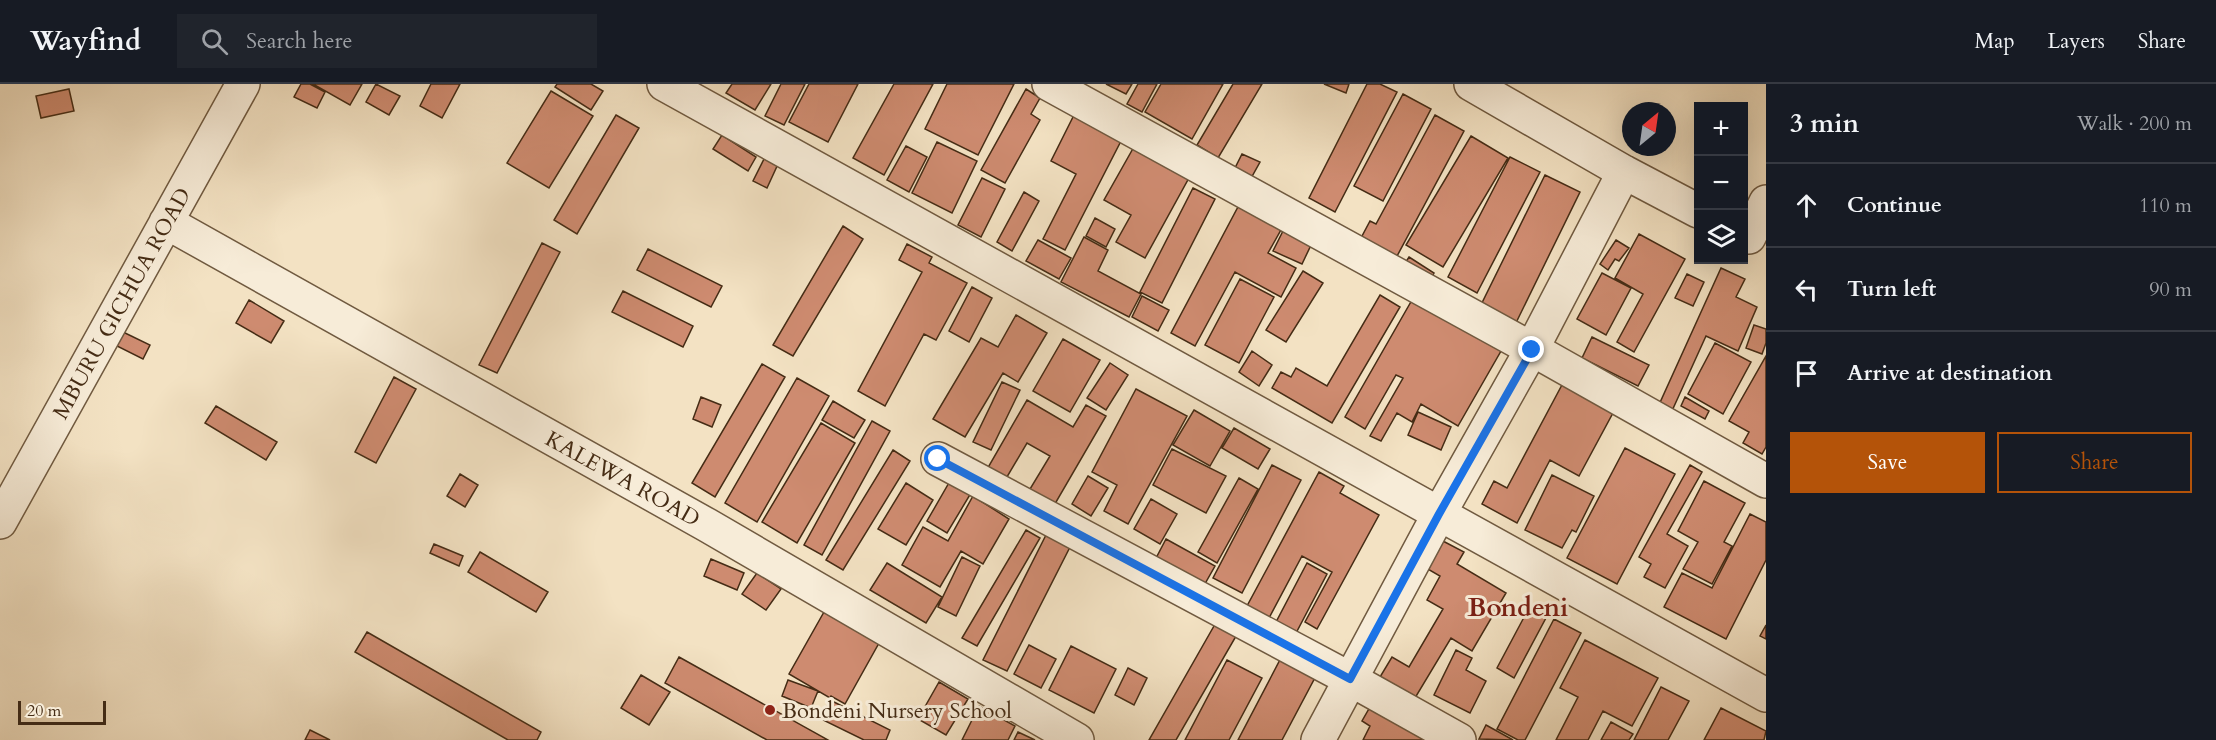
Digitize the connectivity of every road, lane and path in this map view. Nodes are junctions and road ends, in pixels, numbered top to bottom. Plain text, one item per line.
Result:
1 (243, 84) edge
2 (664, 84) edge
3 (1049, 84) edge
4 (1471, 84) edge
5 (1624, 172) junction
6 (1766, 202) edge
7 (1696, 210) edge
8 (166, 222) junction
9 (1753, 239) edge
10 (1532, 350) junction
11 (938, 459) dead end
12 (1766, 481) edge
13 (1439, 514) junction
14 (0, 522) edge
15 (1350, 679) junction
16 (1766, 695) edge
17 (1077, 740) edge
18 (1318, 740) edge
19 (1459, 740) edge

1 - 8 street, MBURU GICHUA ROAD
2 - 13 street
3 - 10 street
4 - 5 street
5 - 7 street
5 - 10 street
6 - 9 street
8 - 14 street, MBURU GICHUA ROAD
8 - 17 street, KALEWA ROAD
10 - 12 street
10 - 13 street
11 - 15 street
13 - 15 street
13 - 16 street
15 - 18 street
15 - 19 street

